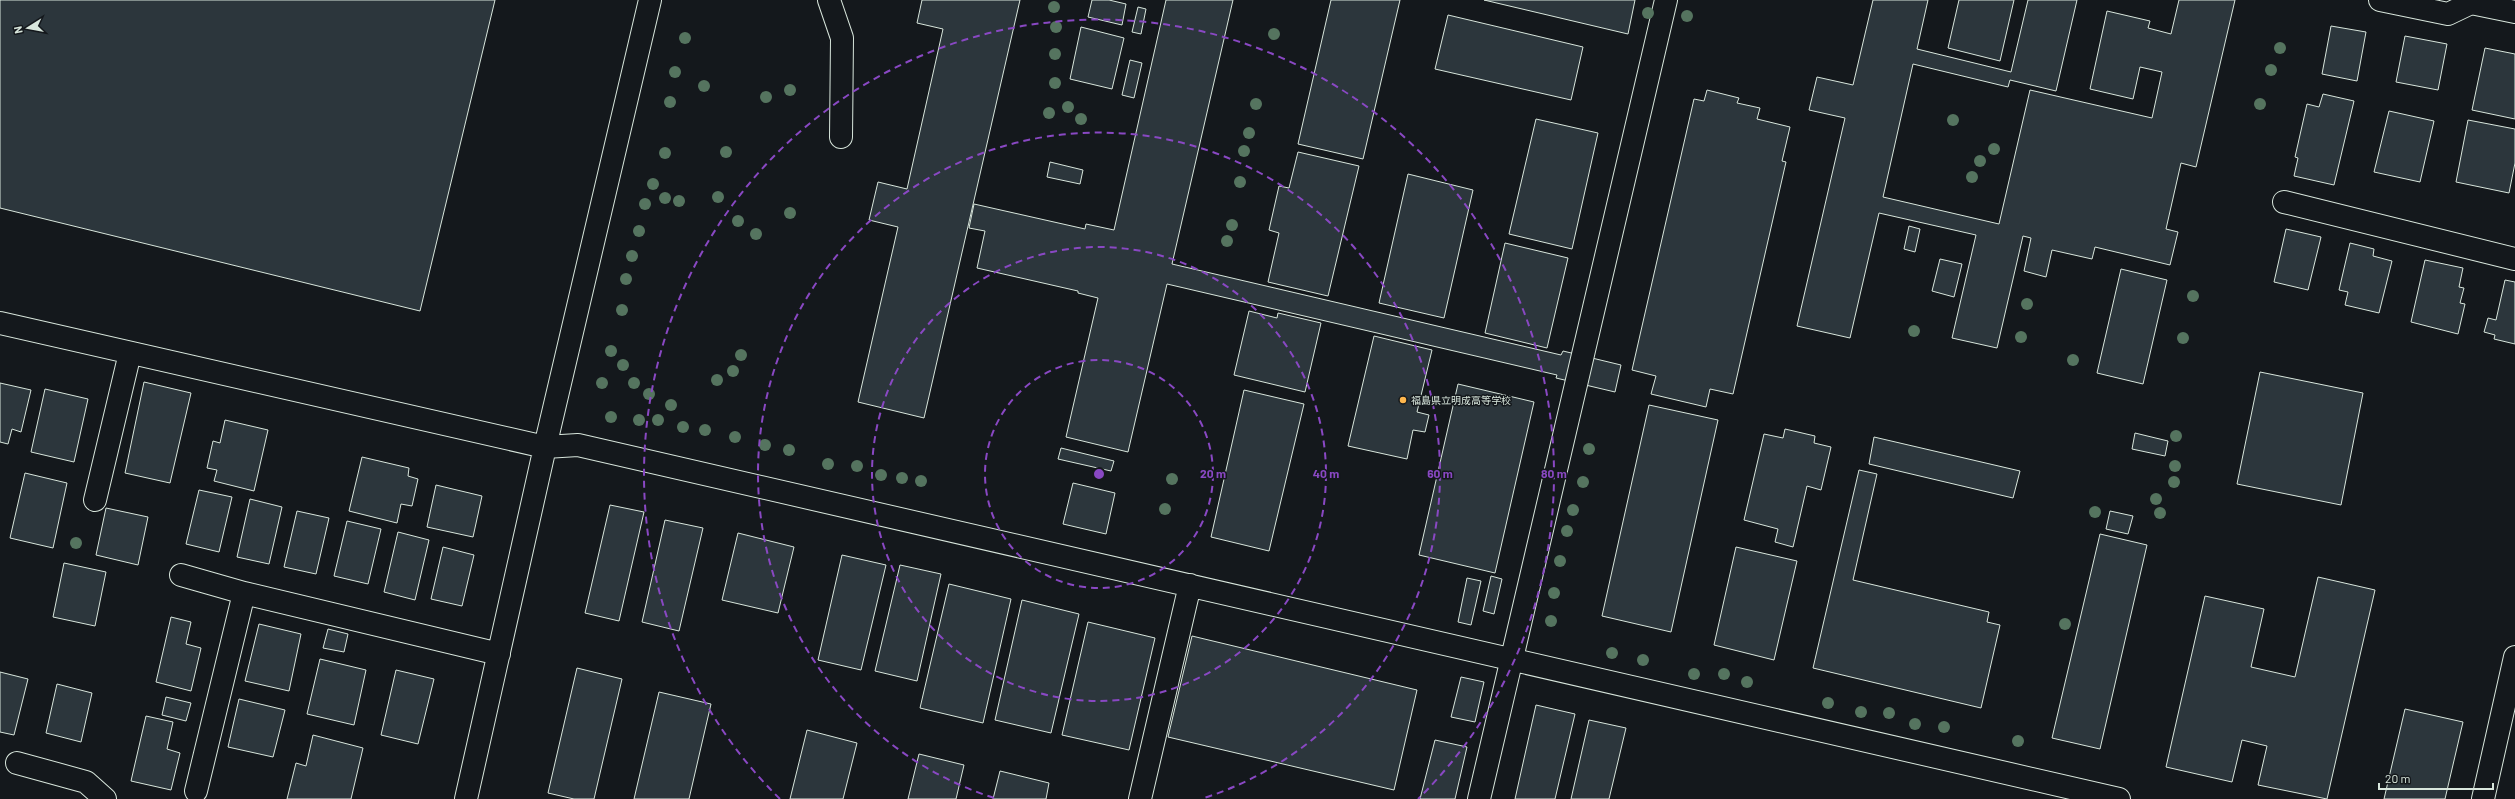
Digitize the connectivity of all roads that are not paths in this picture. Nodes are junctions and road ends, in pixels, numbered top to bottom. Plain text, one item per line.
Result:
1 (650, 0) edge
2 (829, 0) edge
3 (1666, 0) edge
4 (2380, 0) edge
5 (2515, 12) edge
6 (841, 137) dead end
7 (2284, 202) dead end
8 (2515, 259) edge
9 (0, 323) edge
10 (130, 353) junction
11 (545, 447) junction
12 (95, 500) dead end
13 (181, 575) dead end
14 (1190, 585) junction
15 (244, 593) junction
16 (499, 654) junction
17 (2515, 657) edge
18 (1510, 658) junction
19 (17, 763) dead end
20 (196, 791) dead end
21 (105, 799) edge
22 (466, 799) edge
23 (1140, 799) edge
24 (1479, 799) edge
25 (2119, 799) edge
26 (2483, 799) edge

1 - 11 street
2 - 6 street
3 - 18 street
4 - 5 street
7 - 8 street
9 - 10 street
10 - 11 street
10 - 12 street
11 - 14 street
11 - 16 street
13 - 15 street
14 - 18 street
14 - 23 street
15 - 16 street
15 - 20 street
16 - 22 street
17 - 26 street
18 - 24 street
18 - 25 street
19 - 21 street

